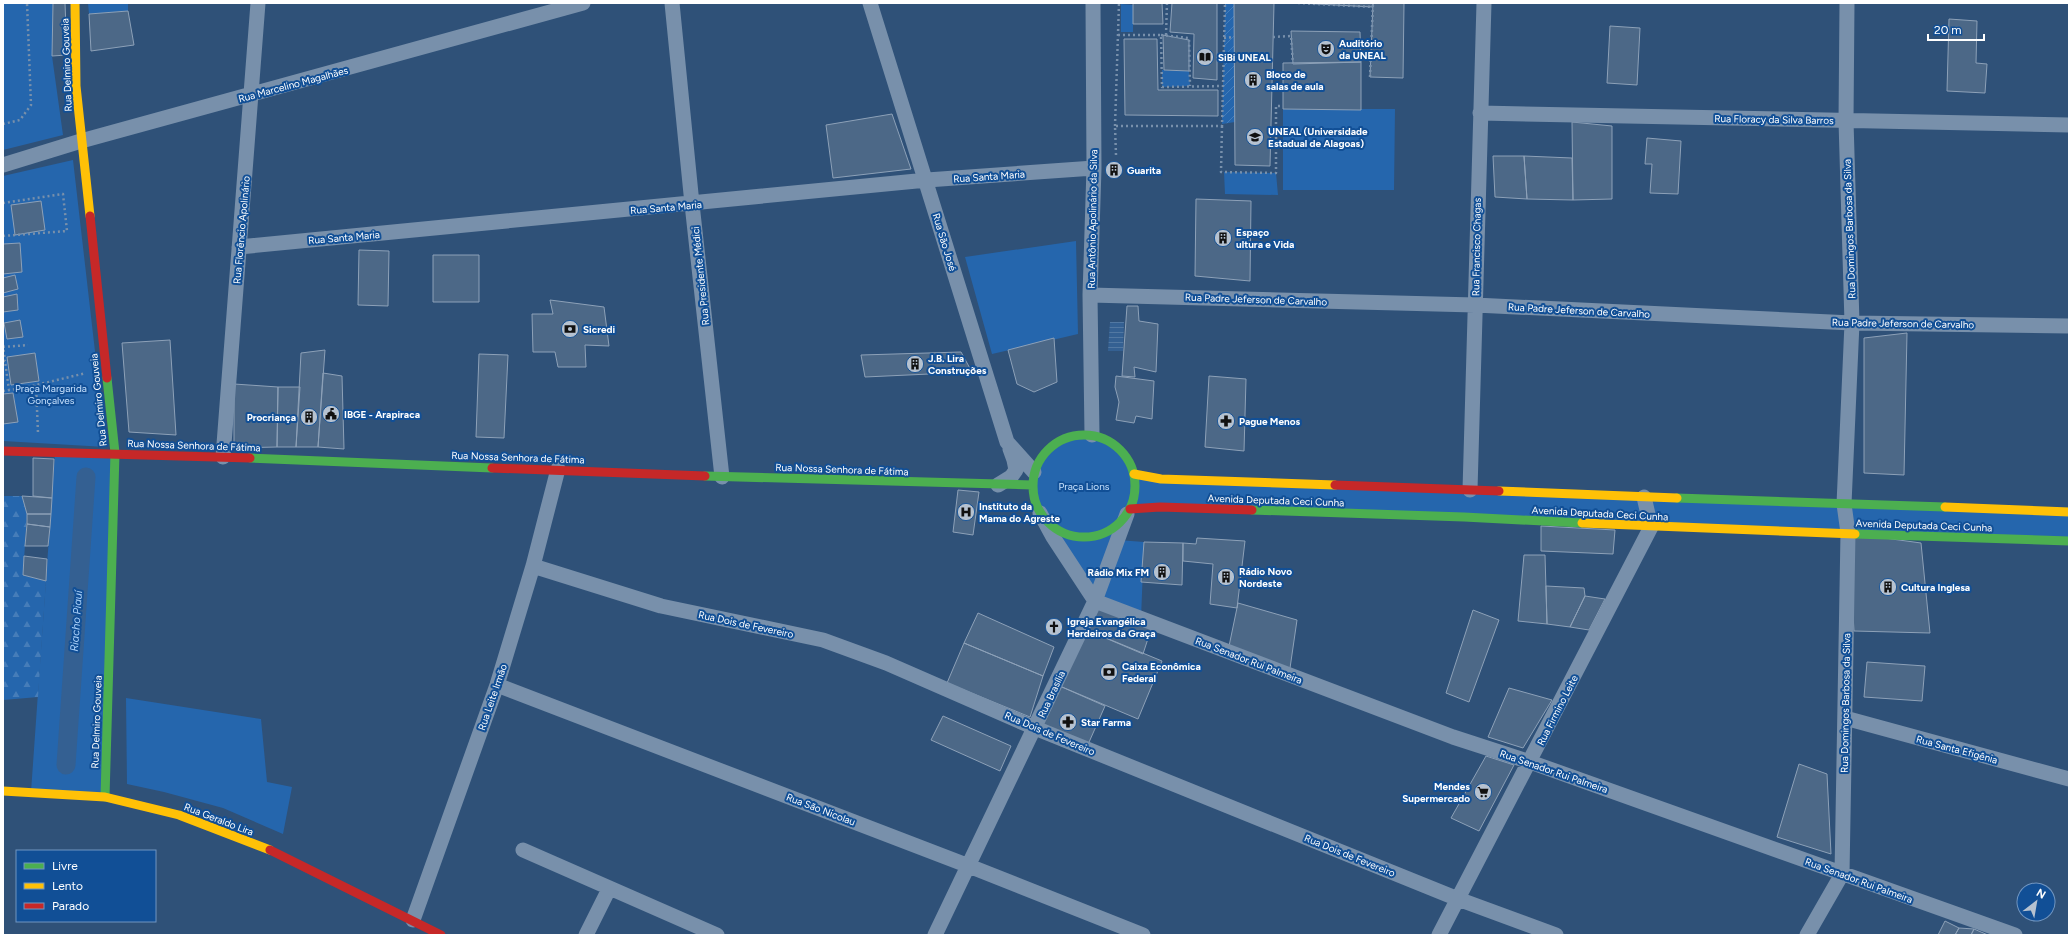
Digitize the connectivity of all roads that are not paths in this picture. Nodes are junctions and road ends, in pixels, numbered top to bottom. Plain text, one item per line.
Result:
1 (75, 3) edge
2 (258, 3) edge
3 (583, 3) edge
4 (672, 3) edge
5 (870, 3) edge
6 (1093, 3) edge
7 (1484, 3) edge
8 (1847, 3) edge
9 (252, 95) junction
10 (1480, 113) junction
11 (1846, 121) junction
12 (2069, 125) edge
13 (81, 141) junction
14 (3, 165) edge
15 (1094, 168) junction
16 (927, 180) junction
17 (692, 204) junction
18 (239, 247) junction
19 (1090, 295) junction
20 (1475, 305) junction
21 (1852, 323) junction
22 (2069, 326) edge
23 (1092, 434) junction
24 (1007, 442) junction
25 (3, 451) edge
26 (115, 453) junction
27 (223, 457) junction
28 (558, 469) junction
29 (1134, 474) junction
30 (722, 477) junction
31 (1033, 479) junction
32 (997, 485) junction
33 (1470, 490) junction
34 (1644, 497) junction
35 (1844, 504) junction
36 (1128, 511) junction
37 (2069, 512) edge
38 (1040, 513) junction
39 (1651, 527) junction
40 (1848, 533) junction
41 (2069, 541) edge
42 (533, 566) junction
43 (1095, 601) junction
44 (497, 685) junction
45 (1845, 718) junction
46 (1035, 728) junction
47 (1530, 762) junction
48 (2069, 779) edge
49 (3, 791) edge
50 (105, 797) junction
51 (524, 850) dead end
52 (969, 866) junction
53 (1842, 874) junction
54 (609, 889) junction
55 (1458, 899) junction
56 (413, 920) junction
57 (441, 935) edge
58 (586, 935) edge
59 (717, 935) edge
60 (935, 935) edge
61 (1143, 935) edge
62 (1439, 935) edge
63 (1556, 935) edge
64 (1807, 935) edge
65 (2015, 935) edge

1 - 13 main road, Rua Delmiro Gouveia
2 - 9 street, Rua Florêncio Apolinário
3 - 9 street, Rua Marcelino Magalhães
4 - 17 street, Rua Presidente Médici
5 - 16 street, Rua São José
6 - 15 street, Rua Antônio Apolinário da Silva
7 - 10 street, Rua Francisco Chagas
8 - 11 street, Rua Domingos Barbosa da Silva
9 - 13 street, Rua Marcelino Magalhães
9 - 18 street, Rua Florêncio Apolinário
10 - 11 street, Rua Floracy da Silva Barros
10 - 20 street, Rua Francisco Chagas
11 - 12 street, Rua Floracy da Silva Barros
11 - 21 street, Rua Domingos Barbosa da Silva
13 - 14 street, Rua Marcelino Magalhães
13 - 26 main road, Rua Delmiro Gouveia
15 - 16 street, Rua Santa Maria
15 - 19 street, Rua Antônio Apolinário da Silva
16 - 17 street, Rua Santa Maria
16 - 24 street, Rua São José
17 - 18 street, Rua Santa Maria
17 - 30 street, Rua Presidente Médici
18 - 27 street, Rua Florêncio Apolinário
19 - 20 street, Rua Padre Jeferson de Carvalho
19 - 23 street, Rua Antônio Apolinário da Silva
20 - 21 street, Rua Padre Jeferson de Carvalho
20 - 33 street, Rua Francisco Chagas
21 - 22 street, Rua Padre Jeferson de Carvalho
21 - 35 street, Rua Domingos Barbosa da Silva
23 - 29 main road
23 - 31 main road
24 - 31 street, Rua São José
24 - 32 street
25 - 26 main road, Rua Nossa Senhora de Fátima
26 - 27 main road, Rua Nossa Senhora de Fátima
26 - 50 main road, Rua Delmiro Gouveia
27 - 28 main road, Rua Nossa Senhora de Fátima
28 - 30 main road, Rua Nossa Senhora de Fátima
28 - 42 street, Rua Leite Irmão
29 - 33 main road, Avenida Deputada Ceci Cunha
29 - 36 main road
30 - 32 main road, Rua Nossa Senhora de Fátima
31 - 32 main road, Rua Nossa Senhora de Fátima
31 - 38 main road
33 - 34 main road, Avenida Deputada Ceci Cunha
34 - 35 main road, Avenida Deputada Ceci Cunha
34 - 39 street
35 - 37 main road, Avenida Deputada Ceci Cunha
35 - 40 street, Rua Domingos Barbosa da Silva
36 - 38 main road
36 - 39 main road, Avenida Deputada Ceci Cunha
36 - 43 street, Rua Brasília
38 - 43 street
39 - 40 main road, Avenida Deputada Ceci Cunha
39 - 47 street, Rua Firmino Leite
40 - 41 main road, Avenida Deputada Ceci Cunha
40 - 45 street, Rua Domingos Barbosa da Silva
42 - 44 street, Rua Leite Irmão
42 - 46 street, Rua Dois de Fevereiro
43 - 46 street, Rua Brasília
43 - 47 street, Rua Senador Rui Palmeira
44 - 52 street, Rua São Nicolau
44 - 56 street, Rua Leite Irmão
45 - 48 street, Rua Santa Efigênia
45 - 53 street, Rua Domingos Barbosa da Silva
46 - 52 street, Rua Brasília
46 - 55 street, Rua Dois de Fevereiro
47 - 53 street, Rua Senador Rui Palmeira
47 - 55 street, Rua Firmino Leite
49 - 50 main road, Rua Geraldo Lira
50 - 56 main road, Rua Geraldo Lira
51 - 54 street
52 - 60 street, Rua Brasília
52 - 61 street, Rua São Nicolau
53 - 64 street
53 - 65 street, Rua Senador Rui Palmeira
54 - 58 street
54 - 59 street
55 - 62 street, Rua Firmino Leite
55 - 63 street, Rua Dois de Fevereiro
56 - 57 main road, Rua Geraldo Lira

